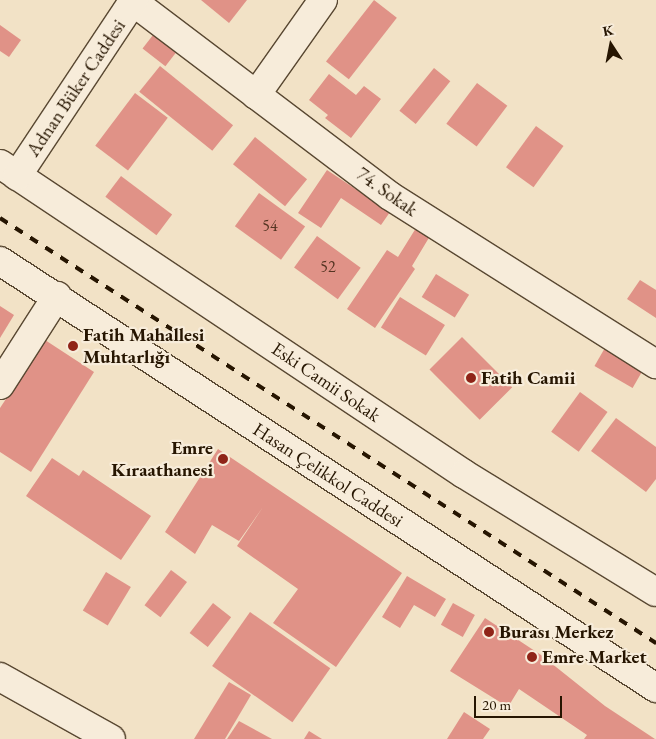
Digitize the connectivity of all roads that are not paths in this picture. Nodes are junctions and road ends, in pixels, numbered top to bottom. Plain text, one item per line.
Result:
1 (323, 0) edge
2 (133, 1) edge
3 (256, 95) junction
4 (9, 170) edge
5 (0, 261) edge
6 (57, 296) junction
7 (656, 364) edge
8 (0, 385) edge
9 (656, 592) edge
10 (0, 677) edge
11 (656, 688) edge
12 (111, 739) edge

1 - 3 street
2 - 3 street, 74. Sokak
2 - 4 street, Adnan Büker Caddesi
3 - 7 street, 74. Sokak
4 - 9 street, Eski Camii Sokak
5 - 6 street, Hasan Çelikkol Caddesi
6 - 8 street
6 - 11 street, Hasan Çelikkol Caddesi
10 - 12 street

